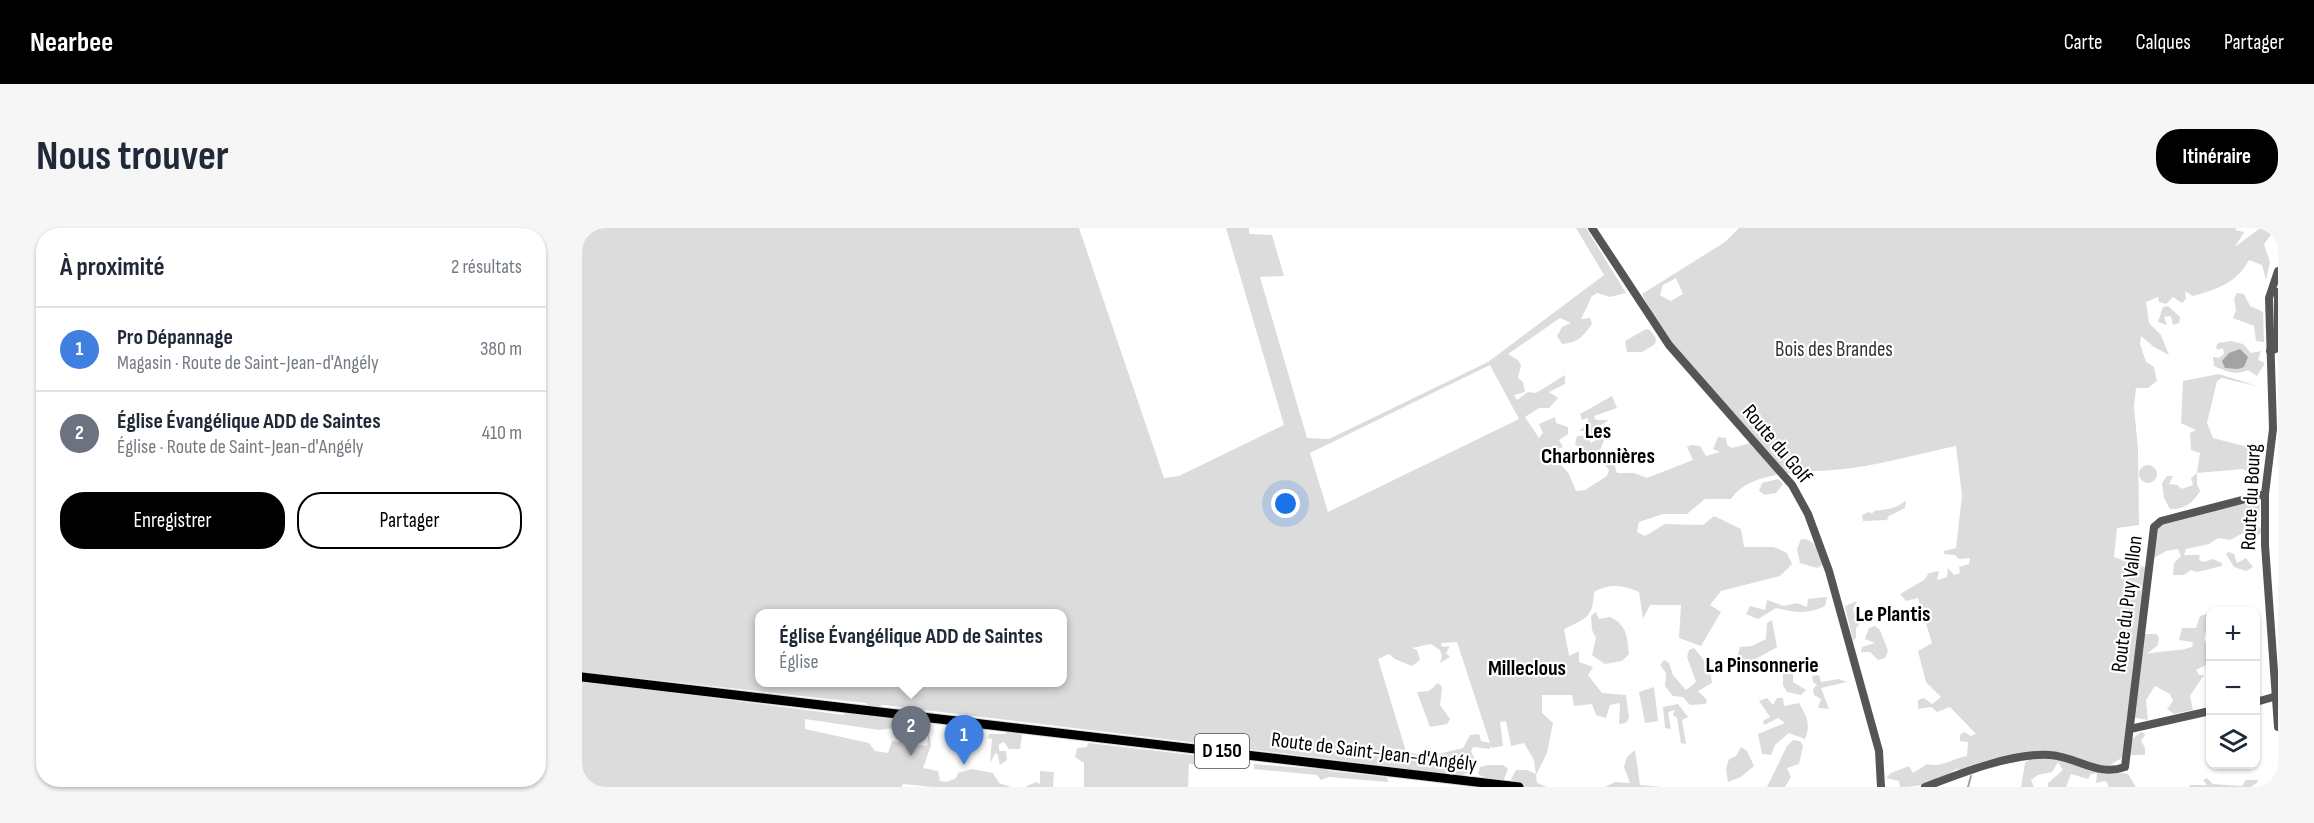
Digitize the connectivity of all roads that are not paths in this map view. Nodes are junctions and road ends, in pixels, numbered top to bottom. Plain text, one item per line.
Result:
1 (1592, 228) edge
2 (2278, 271) edge
3 (2278, 292) edge
4 (2270, 351) junction
5 (2275, 401) edge
6 (2265, 494) junction
7 (582, 678) edge
8 (2277, 697) edge
9 (2260, 701) edge
10 (2206, 712) edge
11 (2278, 727) edge
12 (2130, 729) junction
13 (1519, 787) edge
14 (1881, 787) edge
15 (1925, 787) edge

1 - 14 street, Route du Golf
2 - 4 street, Route du Bourg
3 - 4 street
4 - 5 street, Route du Bourg
5 - 6 street, Route du Bourg
6 - 8 street, Route du Bourg
6 - 12 street, Route du Puy Vallon
7 - 13 main road, Route de Saint-Jean-d'Angély / D 150
8 - 9 street
8 - 11 street, Route du Bourg
10 - 12 street
12 - 15 street

